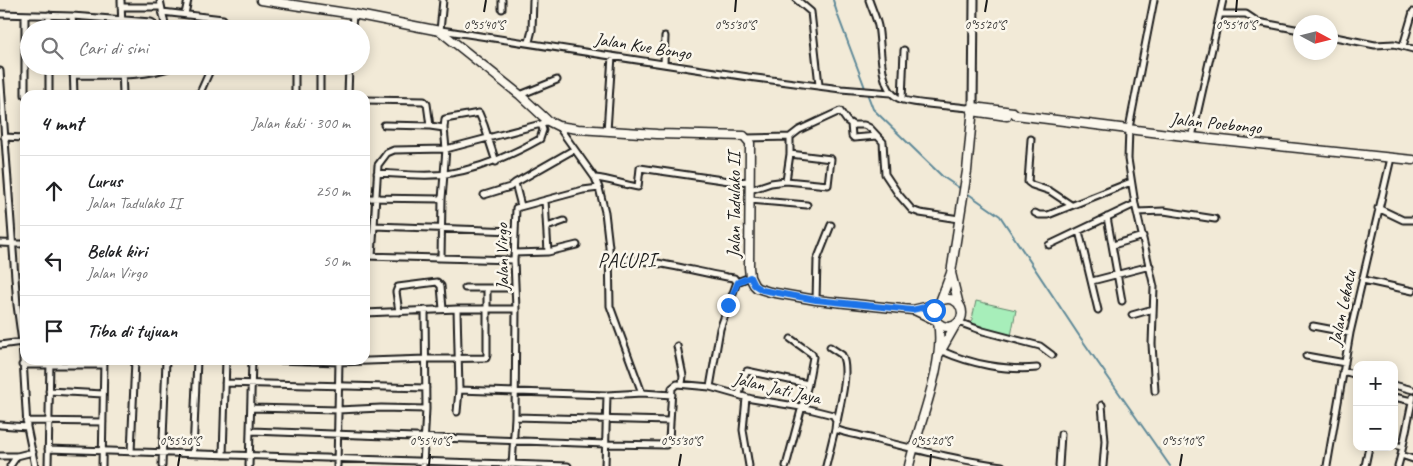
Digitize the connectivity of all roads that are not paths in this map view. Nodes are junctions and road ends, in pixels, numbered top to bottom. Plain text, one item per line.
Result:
1 (121, 0) edge
2 (160, 0) edge
3 (188, 0) edge
4 (261, 0) edge
5 (443, 0) edge
6 (502, 0) edge
7 (533, 0) edge
8 (797, 0) edge
9 (869, 0) edge
10 (974, 0) edge
11 (1154, 0) edge
12 (1223, 0) edge
13 (121, 8) junction
14 (162, 9) junction
15 (502, 9) dead end
16 (1413, 12) edge
17 (0, 14) edge
18 (186, 14) junction
19 (353, 14) junction
20 (1220, 14) junction
21 (25, 15) junction
22 (49, 15) junction
23 (72, 16) junction
24 (25, 20) edge
25 (49, 20) edge
26 (72, 20) edge
27 (122, 20) joint
28 (164, 20) edge
29 (223, 20) edge
30 (353, 20) edge
31 (1293, 29) edge
32 (441, 30) junction
33 (665, 36) dead end
34 (1338, 38) edge
35 (528, 42) junction
36 (1403, 46) junction
37 (1413, 49) edge
38 (904, 50) dead end
39 (612, 56) junction
40 (664, 64) junction
41 (0, 71) edge
42 (25, 75) edge
43 (49, 75) edge
44 (73, 75) joint
45 (122, 75) joint
46 (208, 75) edge
47 (295, 75) edge
48 (320, 75) edge
49 (349, 75) edge
50 (557, 80) dead end
51 (818, 85) junction
52 (25, 90) edge
53 (50, 90) edge
54 (74, 90) edge
55 (123, 90) edge
56 (201, 90) edge
57 (295, 90) edge
58 (320, 90) edge
59 (348, 90) edge
60 (891, 93) junction
61 (520, 95) junction
62 (370, 100) edge
63 (902, 100) junction
64 (971, 109) junction
65 (544, 122) junction
66 (851, 124) junction
67 (384, 125) dead end
68 (430, 126) junction
69 (558, 126) junction
70 (444, 128) junction
71 (1129, 128) junction
72 (607, 131) junction
73 (877, 136) junction
74 (790, 137) junction
75 (1192, 137) junction
76 (4, 138) junction
77 (20, 138) edge
78 (746, 138) junction
79 (488, 139) junction
80 (1031, 139) dead end
81 (446, 149) junction
82 (574, 150) junction
83 (790, 154) junction
84 (3, 157) edge
85 (1391, 158) junction
86 (1413, 160) edge
87 (496, 162) junction
88 (376, 173) junction
89 (445, 174) junction
90 (595, 178) junction
91 (750, 181) junction
92 (786, 182) junction
93 (1131, 182) junction
94 (515, 183) junction
95 (600, 188) junction
96 (750, 190) junction
97 (484, 195) dead end
98 (370, 198) edge
99 (375, 198) junction
100 (442, 199) junction
101 (545, 200) junction
102 (750, 200) junction
103 (1136, 204) junction
104 (807, 205) dead end
105 (1071, 205) junction
106 (521, 206) junction
107 (1378, 208) junction
108 (1137, 212) junction
109 (1035, 213) dead end
110 (1107, 217) junction
111 (959, 219) junction
112 (1214, 219) dead end
113 (1413, 220) edge
114 (564, 221) dead end
115 (831, 225) dead end
116 (374, 226) junction
117 (547, 227) junction
118 (442, 229) junction
119 (514, 231) junction
120 (1079, 231) junction
121 (1143, 236) junction
122 (0, 243) edge
123 (13, 243) junction
124 (20, 244) edge
125 (577, 245) dead end
126 (1049, 245) dead end
127 (1113, 245) junction
128 (548, 252) junction
129 (514, 253) junction
130 (372, 256) joint
131 (441, 258) junction
132 (609, 259) junction
133 (514, 260) junction
134 (1150, 266) junction
135 (952, 273) junction
136 (1118, 274) junction
137 (750, 277) junction
138 (1363, 280) junction
139 (1092, 281) junction
140 (738, 282) junction
141 (465, 288) dead end
142 (487, 288) junction
143 (515, 288) junction
144 (1413, 292) edge
145 (816, 300) junction
146 (1122, 301) dead end
147 (939, 303) junction
148 (959, 306) junction
149 (487, 308) junction
150 (443, 309) junction
151 (457, 309) junction
152 (516, 309) junction
153 (1153, 309) junction
154 (425, 310) junction
155 (912, 310) junction
156 (1098, 310) dead end
157 (399, 312) junction
158 (370, 313) edge
159 (1132, 315) dead end
160 (937, 322) junction
161 (957, 323) junction
162 (1313, 326) dead end
163 (20, 327) edge
164 (1350, 332) junction
165 (791, 340) dead end
166 (20, 342) edge
167 (0, 345) edge
168 (677, 346) dead end
169 (830, 347) dead end
170 (940, 354) junction
171 (1052, 355) dead end
172 (1306, 356) dead end
173 (426, 359) junction
174 (458, 359) junction
175 (370, 360) edge
176 (1344, 362) junction
177 (22, 365) edge
178 (49, 365) edge
179 (104, 365) edge
180 (135, 365) edge
181 (166, 365) edge
182 (197, 365) edge
183 (226, 365) edge
184 (252, 365) edge
185 (339, 365) edge
186 (1037, 368) dead end
187 (1343, 371) junction
188 (1353, 374) edge
189 (225, 382) junction
190 (252, 383) junction
191 (682, 384) junction
192 (808, 384) junction
193 (339, 386) junction
194 (1398, 386) edge
195 (710, 387) junction
196 (426, 388) junction
197 (459, 390) junction
198 (1413, 390) edge
199 (49, 391) junction
200 (1155, 391) dead end
201 (515, 393) junction
202 (642, 393) junction
203 (103, 394) junction
204 (672, 394) junction
205 (607, 395) junction
206 (739, 395) junction
207 (1398, 397) edge
208 (746, 398) junction
209 (1413, 399) edge
210 (1102, 405) dead end
211 (802, 407) junction
212 (251, 408) junction
213 (426, 409) junction
214 (338, 410) junction
215 (457, 412) dead end
216 (515, 417) junction
217 (607, 420) junction
218 (49, 421) junction
219 (103, 422) junction
220 (670, 422) junction
221 (836, 422) junction
222 (26, 424) junction
223 (0, 425) edge
224 (835, 429) junction
225 (251, 431) junction
226 (1061, 434) dead end
227 (337, 435) junction
228 (424, 438) junction
229 (514, 440) junction
230 (606, 444) junction
231 (1398, 446) edge
232 (1402, 447) junction
233 (913, 448) junction
234 (48, 449) junction
235 (102, 451) junction
236 (1368, 451) edge
237 (33, 452) junction
238 (131, 452) junction
239 (162, 453) junction
240 (194, 453) junction
241 (223, 455) junction
242 (1401, 455) junction
243 (0, 456) edge
244 (17, 456) junction
245 (250, 456) junction
246 (337, 458) junction
247 (1413, 459) edge
248 (423, 464) edge
249 (512, 465) edge
250 (987, 465) edge
251 (10, 466) edge
252 (35, 466) edge
253 (48, 466) edge
254 (102, 466) edge
255 (162, 466) edge
256 (249, 466) edge
257 (336, 466) edge
258 (568, 466) edge
259 (605, 466) edge
260 (749, 466) edge
261 (786, 466) edge
262 (826, 466) edge
263 (909, 466) edge
264 (1002, 466) edge
265 (1059, 466) edge
266 (1103, 466) edge
267 (1327, 466) edge
268 (1365, 466) edge
269 (1398, 466) edge

1 - 13 street
2 - 14 street
3 - 18 street
4 - 19 main road
5 - 32 street
6 - 15 street
7 - 35 street
8 - 51 street
9 - 60 street
10 - 64 street
11 - 71 street
12 - 20 street
13 - 14 street
13 - 27 street
14 - 18 street
14 - 28 street
16 - 36 street
17 - 21 street
18 - 29 street
19 - 30 street
19 - 32 main road
20 - 31 street
20 - 75 street
21 - 22 street
21 - 24 street
22 - 23 street
22 - 25 street
23 - 26 street
23 - 27 street
32 - 35 street, Jalan Kue Bongo
32 - 61 main road, Jalan Tadulako II
33 - 40 street
34 - 36 street
35 - 39 street, Jalan Kue Bongo
36 - 37 street
38 - 63 street
39 - 40 street, Jalan Kue Bongo
39 - 72 street
40 - 51 street, Jalan Kue Bongo
41 - 76 street
42 - 52 street
43 - 53 street
44 - 45 street
44 - 54 street
45 - 55 street
46 - 56 street
47 - 57 street
48 - 58 street
49 - 59 street
50 - 61 street
51 - 60 street, Jalan Kue Bongo
60 - 63 street
61 - 65 main road, Jalan Tadulako II
62 - 68 street
63 - 64 street
64 - 71 main road, Jalan Poebongo
64 - 111 main road
65 - 69 main road, Jalan Tadulako II
65 - 79 street
65 - 87 street
66 - 73 street
66 - 73 street
66 - 74 street
67 - 68 street
68 - 70 street
69 - 72 main road, Jalan Tadulako II
69 - 82 street
70 - 79 street
70 - 81 street
71 - 75 main road, Jalan Poebongo
71 - 93 street
72 - 78 main road, Jalan Tadulako II
73 - 111 street
74 - 78 street
74 - 83 street
75 - 85 main road, Jalan Poebongo
76 - 77 street
76 - 84 street
78 - 91 main road, Jalan Tadulako II
79 - 81 street
79 - 87 street
80 - 105 street
81 - 88 street
81 - 89 street
82 - 90 street
82 - 94 street
83 - 92 street
83 - 92 street
84 - 123 street
85 - 86 main road, Jalan Poebongo
85 - 107 street, Jalan Lekatu
87 - 89 street
88 - 89 street
88 - 99 street
89 - 100 street
90 - 91 street
90 - 95 street
91 - 96 main road, Jalan Tadulako II
92 - 96 street
93 - 103 street
93 - 105 street
94 - 97 street
94 - 106 street
95 - 101 street, Jalan Virgo
95 - 132 street
96 - 102 main road, Jalan Tadulako II
98 - 99 street
99 - 100 street
99 - 116 street
100 - 118 street
101 - 106 street, Jalan Virgo
101 - 117 street
102 - 104 street
102 - 137 main road, Jalan Tadulako II
103 - 108 street
103 - 110 street
105 - 109 street
106 - 119 street, Jalan Virgo
107 - 113 street
107 - 138 street, Jalan Lekatu
108 - 112 street
108 - 121 street
110 - 120 street
110 - 127 street
111 - 135 main road
114 - 117 street
115 - 145 street
116 - 118 street
116 - 130 street
117 - 128 street
118 - 119 street
118 - 131 street
119 - 129 street, Jalan Virgo
120 - 126 street
120 - 139 street
121 - 127 street
121 - 134 street
122 - 123 street
123 - 124 street
123 - 163 street
125 - 128 street
127 - 136 street
128 - 129 street
129 - 133 street, Jalan Virgo
130 - 131 street
131 - 133 street
132 - 140 street
132 - 202 street
133 - 143 street, Jalan Virgo
134 - 136 street
134 - 153 street
135 - 147 main road
135 - 148 main road
136 - 139 street
136 - 146 street
137 - 140 street
137 - 145 main road, Jalan Tadulako II
138 - 144 street
138 - 164 street, Jalan Lekatu
139 - 156 street
140 - 195 street
141 - 142 street
142 - 143 street
142 - 149 street
143 - 152 street, Jalan Virgo
145 - 155 main road, Jalan Tadulako II
147 - 148 main road
147 - 155 main road, Jalan Tadulako II
147 - 160 main road
148 - 161 main road
149 - 151 street
149 - 152 street
149 - 174 street
150 - 151 street
150 - 154 street
150 - 157 street
151 - 174 street
152 - 201 street, Jalan Virgo
153 - 159 street
153 - 200 street
154 - 157 street
154 - 173 street
155 - 160 main road
157 - 158 street
160 - 161 main road
160 - 170 main road
161 - 170 main road
161 - 171 street
162 - 164 street
164 - 176 street, Jalan Lekatu
165 - 192 street
166 - 167 street
168 - 191 street
169 - 221 street
170 - 186 street
170 - 233 main road
172 - 176 street
173 - 174 street
173 - 175 street
173 - 196 street
174 - 197 street
176 - 187 street, Jalan Lekatu
177 - 222 street
178 - 199 street
179 - 203 street
180 - 238 street
181 - 239 street
182 - 240 street
183 - 189 street
184 - 190 street
185 - 193 street
187 - 188 street
187 - 267 street, Jalan Lekatu
189 - 190 street
189 - 241 street
190 - 193 street
190 - 212 street
191 - 195 street
191 - 204 street
192 - 206 street
192 - 211 street
193 - 196 street
193 - 214 street
194 - 198 street
195 - 206 street, Jalan Jati Jaya
196 - 213 street
197 - 201 street
197 - 215 street
199 - 203 street
199 - 218 street
201 - 205 street
201 - 216 street, Jalan Virgo
202 - 204 street
202 - 205 street
203 - 219 street
204 - 220 street
205 - 217 street
206 - 208 street, Jalan Jati Jaya
207 - 209 street
208 - 211 street, Jalan Jati Jaya
208 - 260 street
209 - 232 street
210 - 266 street
211 - 221 street, Jalan Jati Jaya
211 - 261 street
212 - 214 street
212 - 225 street
213 - 214 street
213 - 228 street
214 - 227 street
216 - 217 street
216 - 229 street, Jalan Virgo
217 - 220 street
217 - 230 street
218 - 219 street
218 - 222 street
218 - 234 street
219 - 235 street
220 - 230 street
221 - 224 street, Jalan Jati Jaya
222 - 223 street
222 - 237 street
224 - 233 street
224 - 262 street, Jalan Jati Jaya
225 - 227 street
225 - 245 street
226 - 265 street
227 - 228 street
227 - 246 street
228 - 229 street
228 - 248 street
229 - 230 street
229 - 249 street, Jalan Virgo
230 - 259 street
231 - 232 street
232 - 242 street
233 - 250 street
233 - 263 main road
234 - 235 street
234 - 253 street
235 - 238 street
235 - 254 street
236 - 268 street
237 - 244 street
237 - 252 street
238 - 239 street
239 - 240 street
239 - 255 street
240 - 241 street
241 - 245 street
242 - 247 street
242 - 269 street
243 - 244 street
244 - 251 street
245 - 246 street
245 - 256 street
246 - 248 street
246 - 257 street
248 - 249 street
249 - 258 street
250 - 264 street

